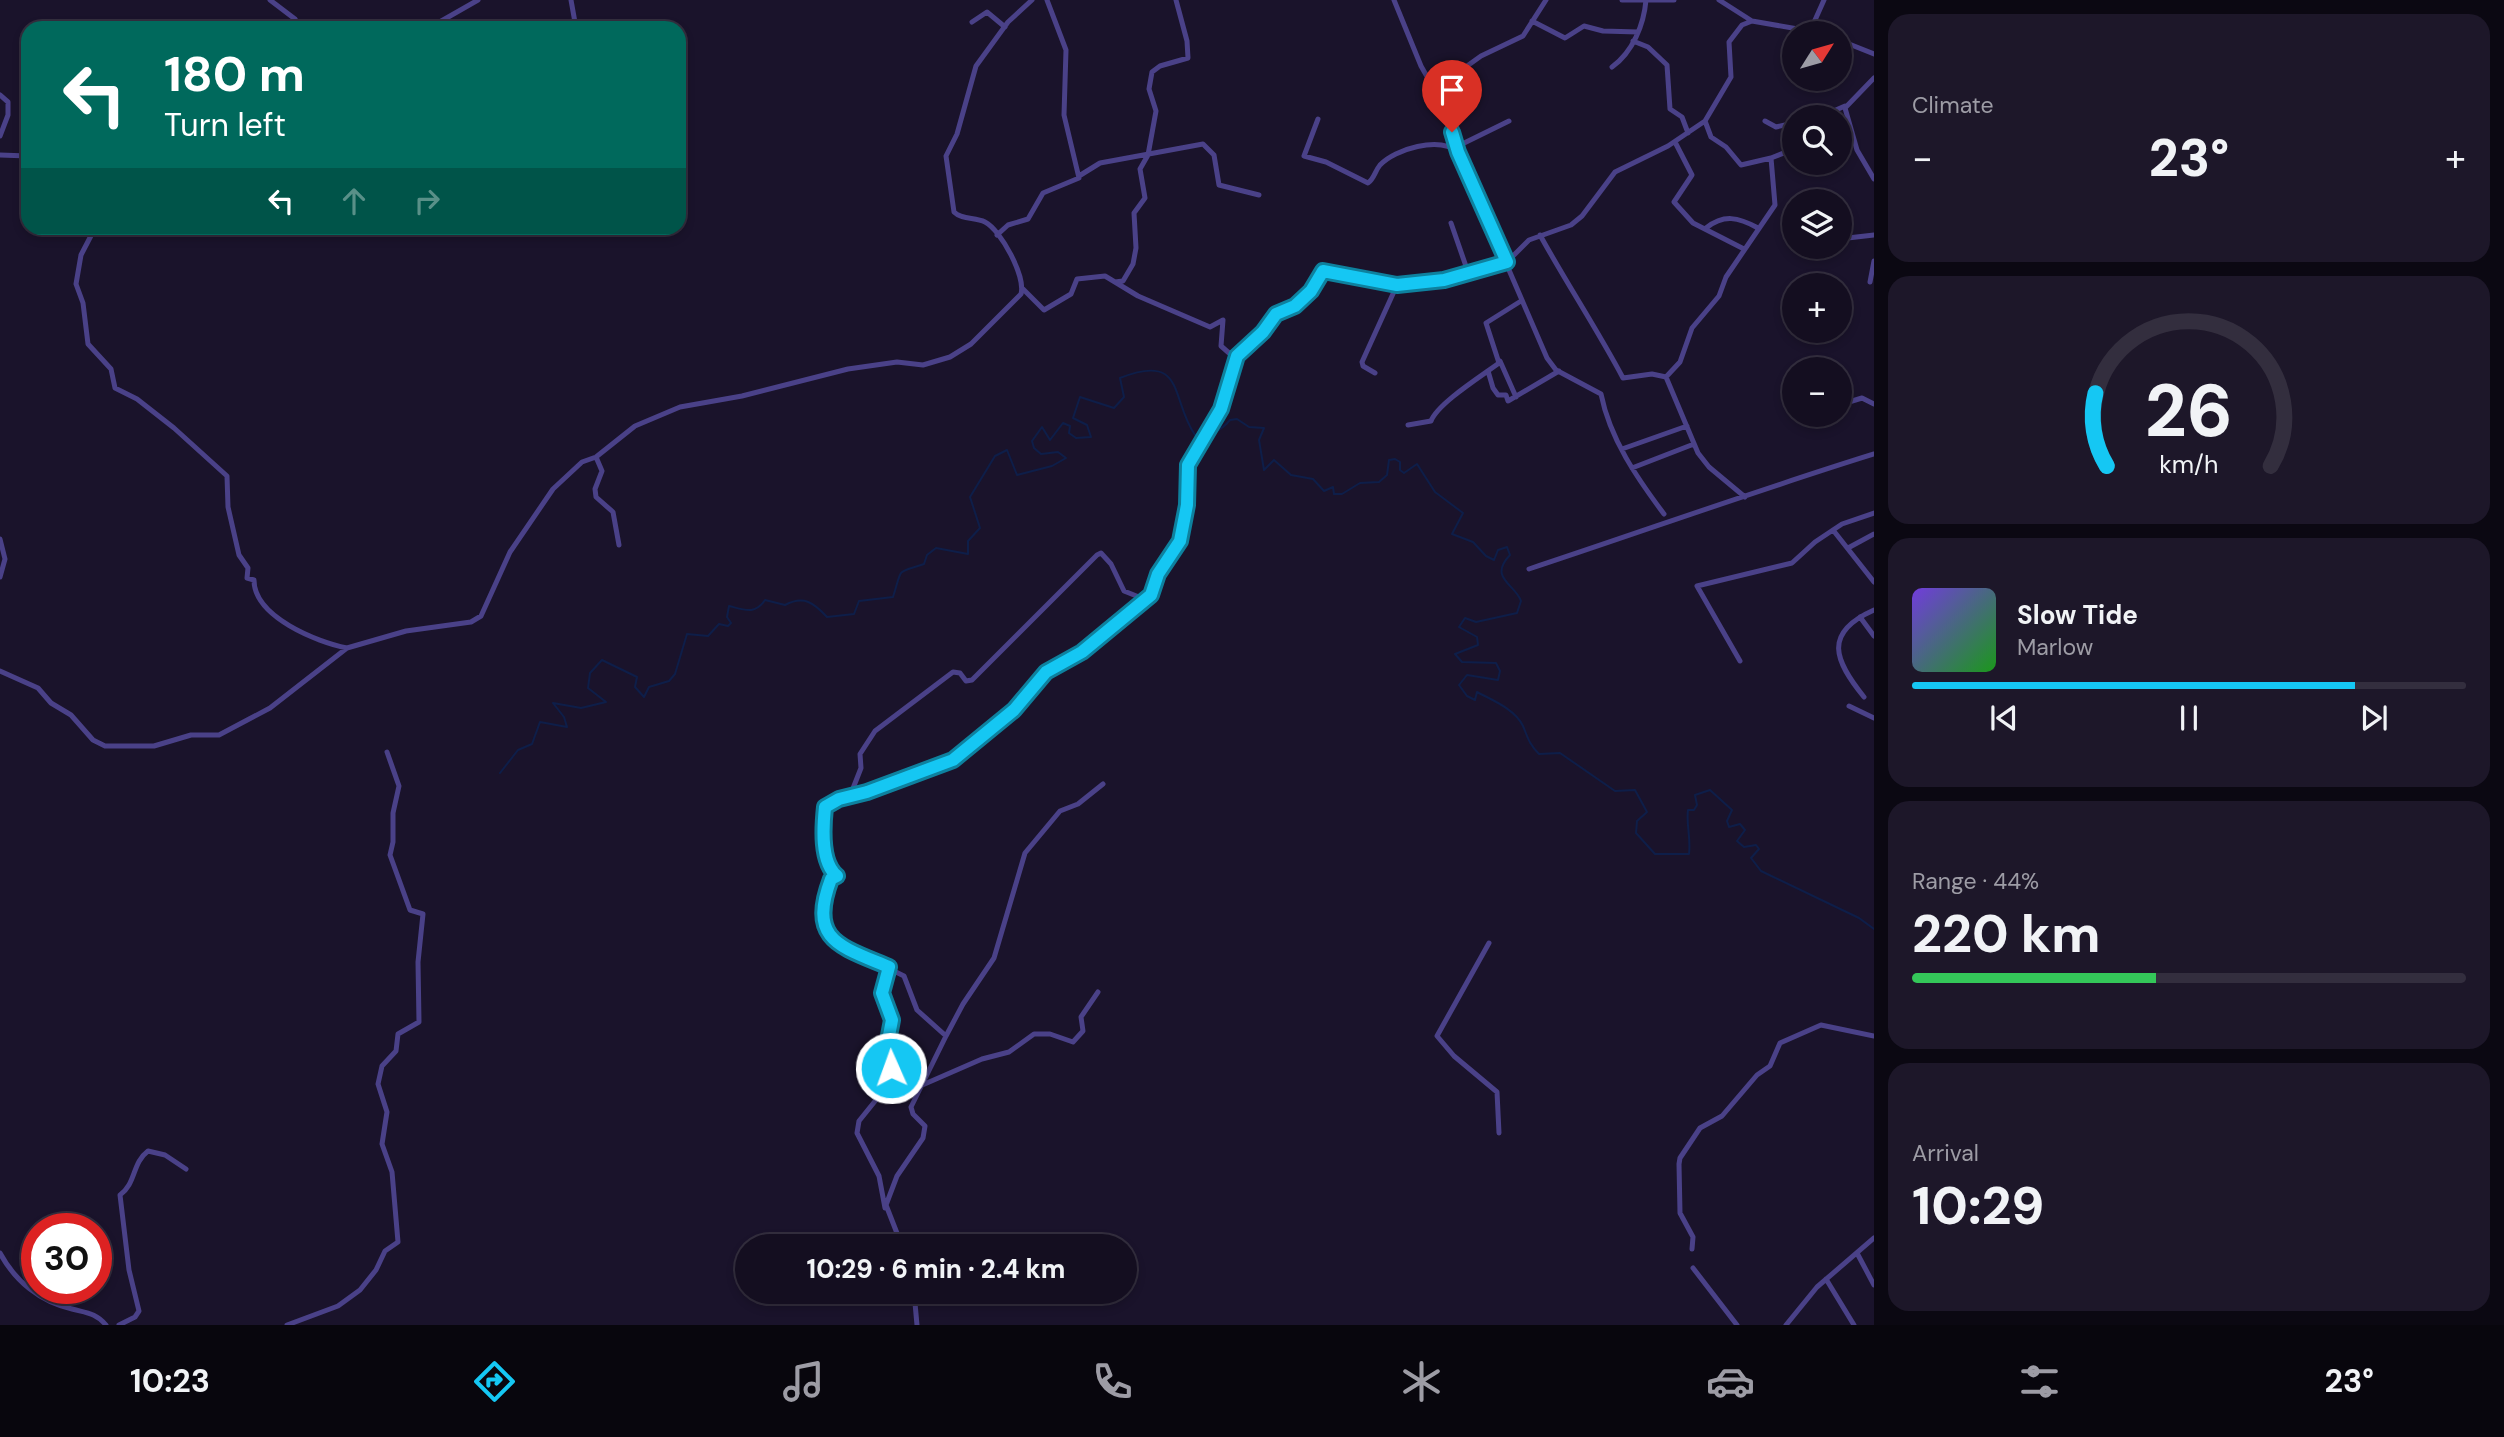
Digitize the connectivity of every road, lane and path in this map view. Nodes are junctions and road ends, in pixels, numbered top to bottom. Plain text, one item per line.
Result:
1 (270, 0) edge
2 (478, 0) edge
3 (571, 0) edge
4 (1032, 0) edge
5 (1047, 0) edge
6 (1176, 0) edge
7 (1394, 0) edge
8 (1546, 0) edge
9 (1622, 0) edge
10 (1674, 0) edge
11 (1719, 0) edge
12 (1824, 0) edge
13 (1646, 1) edge
14 (296, 21) edge
15 (441, 21) edge
16 (575, 21) edge
17 (1532, 21) junction
18 (1752, 21) junction
19 (1815, 21) edge
20 (972, 22) dead end
21 (1782, 25) edge
22 (1005, 27) junction
23 (1638, 32) junction
24 (1633, 41) junction
25 (1852, 45) edge
26 (1874, 54) edge
27 (1612, 67) dead end
28 (1874, 78) edge
29 (1435, 89) junction
30 (0, 95) edge
31 (1846, 105) edge
32 (1318, 119) dead end
33 (1509, 121) dead end
34 (1765, 121) dead end
35 (1703, 125) junction
36 (1782, 126) edge
37 (1852, 132) edge
38 (1688, 133) junction
39 (0, 136) edge
40 (1675, 142) junction
41 (1456, 149) junction
42 (1782, 154) edge
43 (0, 155) edge
44 (1148, 155) junction
45 (21, 156) edge
46 (1771, 158) junction
47 (1079, 176) junction
48 (1874, 179) edge
49 (1259, 195) dead end
50 (1451, 223) dead end
51 (1758, 228) junction
52 (1706, 229) junction
53 (91, 235) edge
54 (997, 235) junction
55 (1540, 235) junction
56 (1874, 235) edge
57 (1852, 238) edge
58 (1744, 249) junction
59 (1874, 261) edge
60 (1507, 262) junction
61 (1469, 275) junction
62 (1123, 281) junction
63 (1115, 282) junction
64 (1870, 282) dead end
65 (1397, 285) junction
66 (1023, 289) junction
67 (1126, 289) junction
68 (1521, 301) junction
69 (1240, 351) junction
70 (1500, 361) junction
71 (1488, 370) junction
72 (1559, 371) junction
73 (1375, 373) dead end
74 (1666, 377) junction
75 (1516, 397) junction
76 (1852, 401) edge
77 (1874, 404) edge
78 (1408, 425) dead end
79 (1686, 426) junction
80 (1694, 444) junction
81 (1622, 449) junction
82 (1874, 454) edge
83 (596, 457) junction
84 (1632, 468) junction
85 (1745, 497) junction
86 (1874, 513) edge
87 (1664, 514) dead end
88 (1833, 530) junction
89 (1874, 534) edge
90 (0, 539) edge
91 (619, 545) dead end
92 (1848, 548) junction
93 (1529, 569) dead end
94 (0, 577) edge
95 (1874, 582) edge
96 (1144, 599) junction
97 (1874, 610) edge
98 (1860, 617) junction
99 (1874, 636) edge
100 (346, 648) junction
101 (1740, 661) dead end
102 (0, 671) edge
103 (1864, 697) dead end
104 (1849, 706) dead end
105 (1874, 718) edge
106 (387, 751) dead end
107 (1103, 784) dead end
108 (850, 796) junction
109 (1489, 943) dead end
110 (889, 967) junction
111 (1098, 992) dead end
112 (946, 1036) junction
113 (1874, 1036) edge
114 (920, 1086) junction
115 (1499, 1133) dead end
116 (186, 1169) dead end
117 (885, 1208) junction
118 (897, 1234) edge
119 (1874, 1238) edge
120 (1692, 1249) dead end
121 (0, 1253) edge
122 (1857, 1253) junction
123 (1693, 1268) dead end
124 (1826, 1279) junction
125 (1874, 1285) edge
126 (915, 1304) edge
127 (107, 1325) edge
128 (119, 1325) edge
129 (287, 1325) edge
130 (917, 1325) edge
131 (1737, 1325) edge
132 (1786, 1325) edge
133 (1854, 1325) edge

1 - 14 street
2 - 15 street
3 - 16 street
4 - 22 street
5 - 47 street
6 - 44 street
7 - 29 street
8 - 17 street
9 - 13 street
10 - 13 street
11 - 18 street
12 - 19 street
13 - 23 street
17 - 23 street
17 - 29 street
18 - 21 street
18 - 35 street
20 - 22 street
22 - 54 street
23 - 24 street
24 - 27 street
24 - 38 street
25 - 26 street
28 - 31 street
29 - 41 street
30 - 39 street
32 - 41 street
33 - 41 street
34 - 36 street
35 - 38 street
35 - 46 street
37 - 48 street
38 - 40 street
40 - 52 street
40 - 55 street
41 - 60 street
42 - 46 street
43 - 45 street
44 - 47 street
44 - 49 street
44 - 62 street
46 - 51 street
47 - 54 street
50 - 61 street
51 - 52 street
51 - 58 street
52 - 58 street
53 - 100 street
54 - 66 street
55 - 60 street
55 - 74 street
56 - 57 street
58 - 74 street
59 - 64 street
60 - 61 street
60 - 68 street
61 - 65 street
62 - 63 street
62 - 67 street
63 - 66 street
63 - 67 street
65 - 69 street
65 - 73 street
66 - 83 street
67 - 69 street
68 - 70 street
68 - 72 street
69 - 96 street
70 - 71 street
70 - 75 street
71 - 75 street
71 - 78 street
72 - 75 street
72 - 81 street
74 - 79 street
76 - 77 street
79 - 80 street
79 - 81 street
80 - 84 street
80 - 85 street
81 - 84 street
82 - 85 street
83 - 91 street
83 - 100 street
84 - 87 street
85 - 93 street
86 - 88 street
88 - 92 street
88 - 101 street
89 - 92 street
90 - 94 street
92 - 95 street
96 - 108 street
96 - 108 street
97 - 98 street
98 - 99 street
98 - 103 street
100 - 102 street
104 - 105 street
106 - 129 street
107 - 112 street
108 - 110 street
109 - 115 street
110 - 112 street
110 - 117 street
111 - 114 street
112 - 114 street
113 - 120 street
114 - 117 street
116 - 128 street
117 - 118 street
119 - 122 street
121 - 127 street
122 - 124 street
122 - 125 street
123 - 131 street
124 - 132 street
124 - 133 street
126 - 130 street

